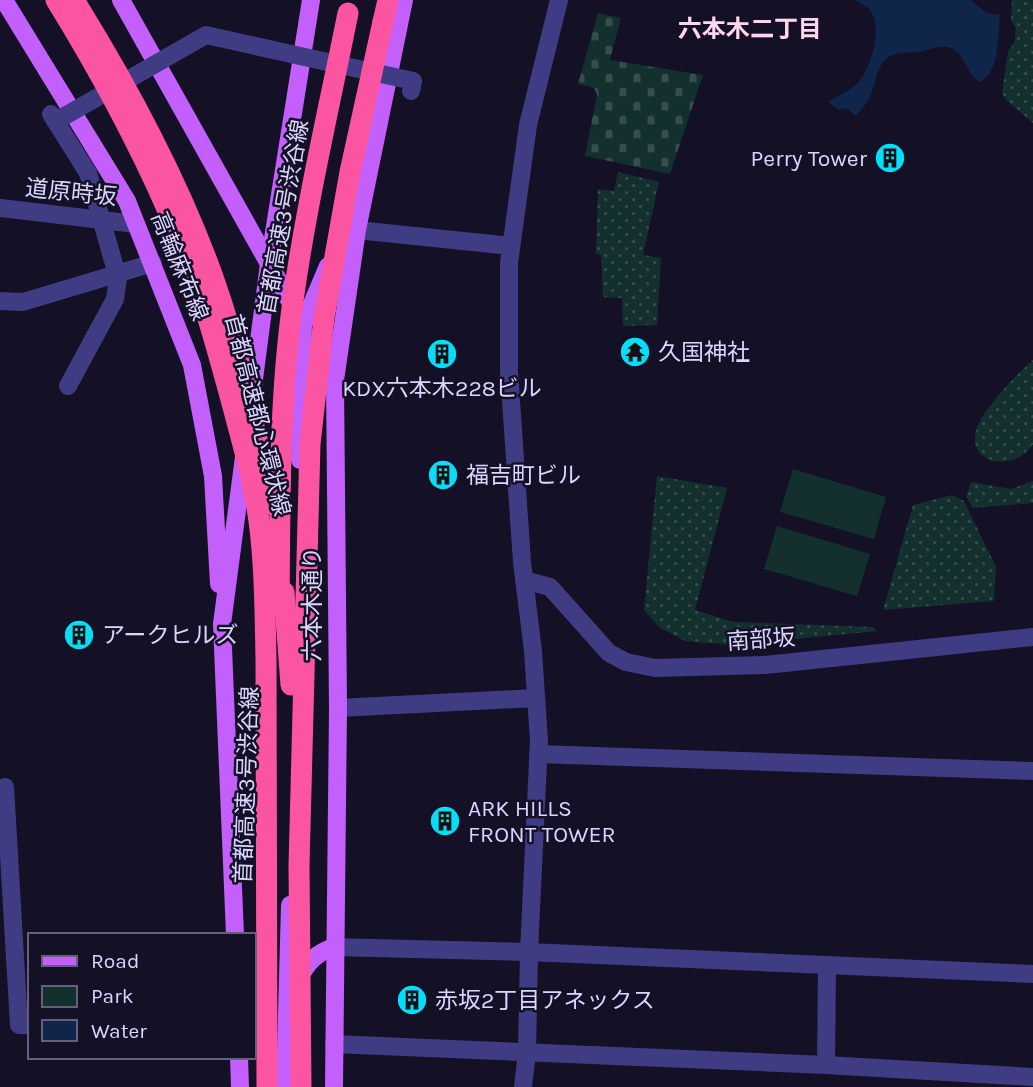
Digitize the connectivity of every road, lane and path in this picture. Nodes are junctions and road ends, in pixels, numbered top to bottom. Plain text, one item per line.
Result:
1 (5, 0) edge
2 (56, 0) edge
3 (74, 0) edge
4 (121, 0) edge
5 (310, 0) edge
6 (351, 0) edge
7 (388, 0) edge
8 (404, 0) edge
9 (559, 0) edge
10 (411, 91) dead end
11 (368, 173) junction
12 (0, 208) edge
13 (136, 224) junction
14 (357, 230) junction
15 (511, 246) junction
16 (153, 263) junction
17 (269, 264) junction
18 (0, 301) edge
19 (303, 324) junction
20 (335, 380) junction
21 (68, 386) dead end
22 (524, 580) junction
23 (222, 624) junction
24 (1033, 637) edge
25 (536, 698) junction
26 (338, 708) junction
27 (538, 754) junction
28 (1033, 771) edge
29 (5, 787) dead end
30 (299, 866) junction
31 (235, 933) edge
32 (334, 947) junction
33 (266, 948) junction
34 (529, 952) junction
35 (288, 955) junction
36 (827, 966) junction
37 (1033, 974) edge
38 (286, 1002) junction
39 (256, 1018) edge
40 (28, 1025) edge
41 (334, 1044) junction
42 (527, 1053) junction
43 (239, 1059) edge
44 (826, 1065) junction
45 (1033, 1077) edge
46 (240, 1087) edge
47 (267, 1087) edge
48 (275, 1087) edge
49 (285, 1087) edge
50 (301, 1087) edge
51 (334, 1087) edge
52 (523, 1087) edge

1 - 13 main road, 高輪麻布線
2 - 33 highway, 首都高速都心環状線, bridge
3 - 30 highway, 首都高速都心環状線, bridge
4 - 17 main road
5 - 17 main road
6 - 33 highway, 首都高速3号渋谷線, bridge
7 - 30 highway, 首都高速都心環状線, bridge
8 - 11 main road, 六本木通り
9 - 15 street
10 - 21 street, bridge
11 - 14 main road, 六本木通り
11 - 19 main road
12 - 13 street, 道原時坂
13 - 16 main road, 高輪麻布線
14 - 15 street
14 - 20 main road, 六本木通り
15 - 22 street
16 - 18 street
16 - 23 main road, 高輪麻布線
17 - 19 main road
17 - 23 main road
19 - 20 main road
19 - 35 main road
20 - 26 main road, 六本木通り
22 - 24 street, 南部坂
22 - 25 street
23 - 31 main road
25 - 26 street
25 - 27 street
26 - 32 main road, 六本木通り
27 - 28 street
27 - 34 street
29 - 40 street
30 - 50 highway, 首都高速都心環状線, bridge
32 - 34 street
32 - 38 main road
32 - 41 main road, 六本木通り
33 - 47 highway, 首都高速都心環状線, bridge
34 - 36 street
34 - 42 street
35 - 38 main road
35 - 39 main road
36 - 37 street
36 - 44 street
38 - 48 main road
38 - 49 main road
41 - 42 street
41 - 51 main road, 六本木通り
42 - 44 street
42 - 52 street
43 - 46 main road
44 - 45 street

